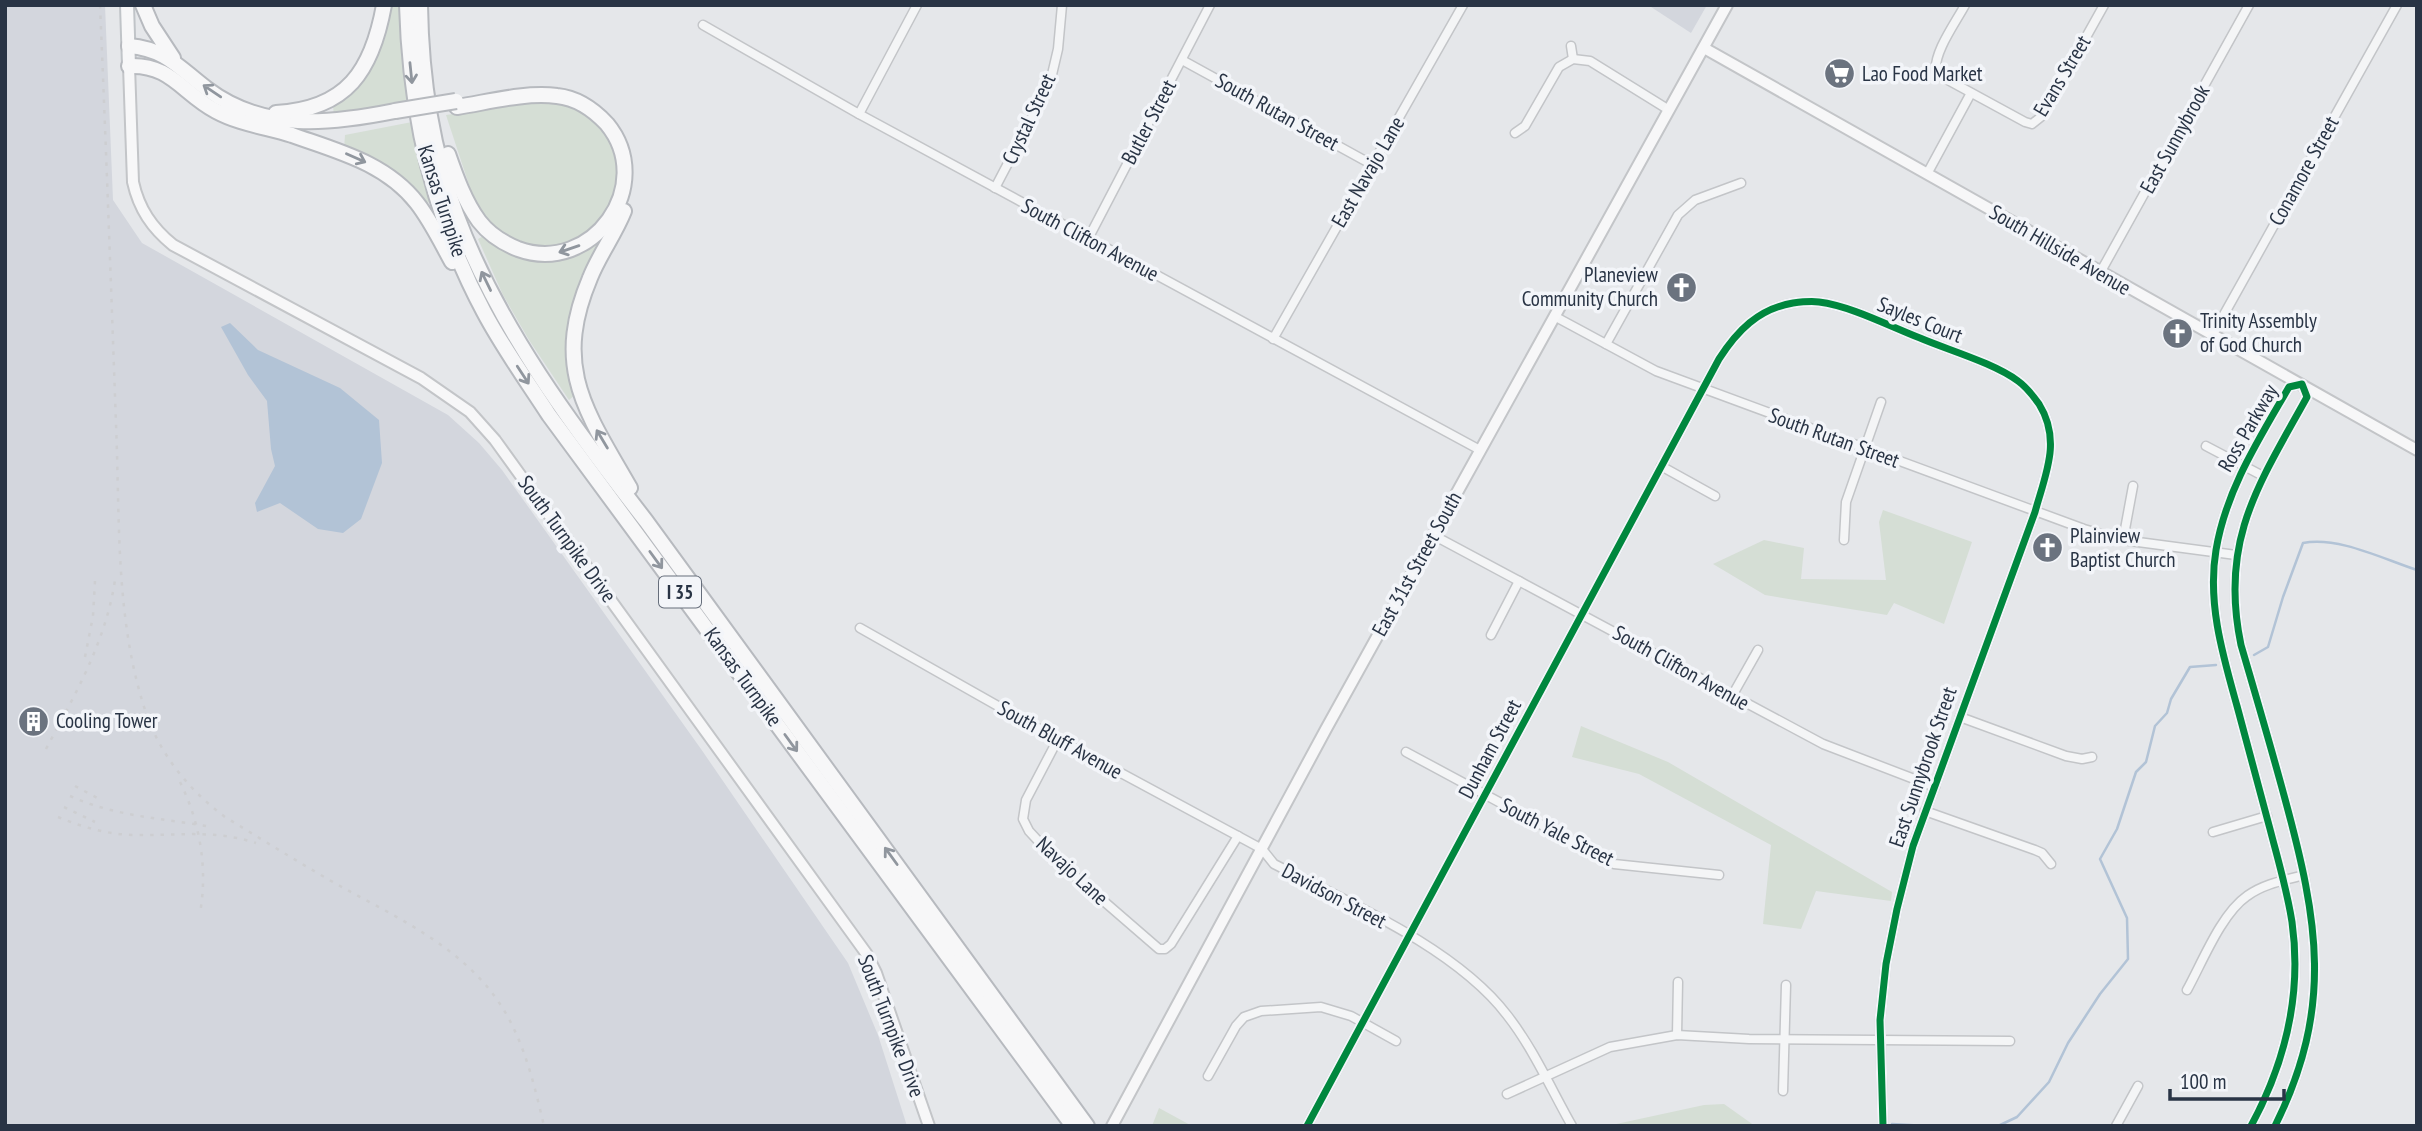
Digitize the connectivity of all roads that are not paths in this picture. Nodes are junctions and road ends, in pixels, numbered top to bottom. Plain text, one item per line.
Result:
1 (127, 5) edge
2 (143, 5) edge
3 (384, 5) edge
4 (407, 5) edge
5 (420, 5) edge
6 (427, 5) edge
7 (917, 5) edge
8 (1062, 5) edge
9 (1210, 5) edge
10 (1462, 5) edge
11 (1727, 5) edge
12 (1965, 5) edge
13 (2104, 5) edge
14 (2249, 5) edge
15 (2397, 5) edge
16 (703, 25) dead end
17 (129, 46) junction
18 (1571, 46) dead end
19 (1704, 48) junction
20 (1573, 59) junction
21 (1182, 60) junction
22 (176, 62) junction
23 (129, 66) junction
24 (1972, 93) junction
25 (457, 104) junction
26 (236, 106) junction
27 (1669, 110) junction
28 (859, 114) junction
29 (396, 115) junction
30 (1515, 133) dead end
31 (292, 135) junction
32 (1371, 164) junction
33 (1927, 174) junction
34 (1741, 183) dead end
35 (995, 188) junction
36 (1088, 239) junction
37 (2100, 273) junction
38 (1554, 316) junction
39 (2212, 336) junction
40 (1273, 339) junction
41 (1606, 344) junction
42 (508, 352) junction
43 (2302, 384) junction
44 (1703, 389) junction
45 (1881, 402) dead end
46 (2206, 446) dead end
47 (1864, 449) junction
48 (1480, 450) junction
49 (2417, 450) edge
50 (1661, 466) junction
51 (2244, 466) junction
52 (2263, 476) junction
53 (2133, 486) dead end
54 (1715, 496) dead end
55 (2035, 512) junction
56 (646, 521) junction
57 (1433, 535) junction
58 (1844, 540) dead end
59 (2123, 540) junction
60 (2216, 552) junction
61 (2236, 555) junction
62 (1519, 581) junction
63 (1582, 615) junction
64 (860, 628) dead end
65 (1491, 635) dead end
66 (1758, 650) dead end
67 (1732, 696) junction
68 (1960, 717) junction
69 (1058, 739) junction
70 (1406, 752) dead end
71 (2092, 757) dead end
72 (1935, 786) junction
73 (1485, 795) junction
74 (1925, 811) junction
75 (2267, 816) junction
76 (2213, 832) dead end
77 (1238, 835) junction
78 (1262, 849) junction
79 (2052, 864) dead end
80 (1719, 875) dead end
81 (2304, 875) junction
82 (2284, 880) junction
83 (1409, 935) junction
84 (1678, 982) dead end
85 (1786, 985) dead end
86 (2188, 990) dead end
87 (1362, 1022) junction
88 (1677, 1035) junction
89 (1783, 1039) junction
90 (1880, 1040) junction
91 (1396, 1041) dead end
92 (2010, 1041) dead end
93 (1208, 1076) dead end
94 (1544, 1076) junction
95 (2138, 1086) dead end
96 (1783, 1091) dead end
97 (1507, 1094) dead end
98 (1112, 1124) edge
99 (929, 1126) edge
100 (1073, 1126) edge
101 (1087, 1126) edge
102 (1307, 1126) edge
103 (1572, 1126) edge
104 (1883, 1126) edge
105 (2116, 1126) edge
106 (2251, 1126) edge
107 (2275, 1126) edge

1 - 17 main road
2 - 22 highway
3 - 26 highway
4 -> 42 highway, Kansas Turnpike / I 35
56 -> 5 highway, Kansas Turnpike / I 35
25 -> 6 highway
7 - 28 street
8 - 35 street, Crystal Street
9 - 21 street, Butler Street
10 - 32 street, East Navajo Lane
11 - 19 street, East 31st Street South
12 - 24 street
13 - 24 street, Evans Street
14 - 37 street, East Sunnybrook
15 - 39 street, Conamore Street
16 - 28 street, South Clifton Avenue
17 - 22 highway
17 - 23 main road
18 - 20 street
19 - 27 street, East 31st Street South
19 - 33 street, South Hillside Avenue
20 - 27 street
20 - 30 street
21 - 32 street, South Rutan Street
21 - 36 street, Butler Street
26 -> 22 highway
23 - 31 highway
23 - 99 street, South Turnpike Drive
24 - 33 street
25 - 29 highway, bridge
56 -> 25 highway
26 - 29 highway
27 - 38 street, East 31st Street South
28 - 35 street, South Clifton Avenue
29 - 31 highway
31 -> 42 highway
32 - 40 street, East Navajo Lane
33 - 37 street, South Hillside Avenue
34 - 41 street
35 - 36 street, South Clifton Avenue
36 - 40 street, South Clifton Avenue
37 - 39 street, South Hillside Avenue
38 - 41 street, South Rutan Street
38 - 48 street, East 31st Street South
39 - 43 street, South Hillside Avenue
40 - 48 street, South Clifton Avenue
41 - 44 street, South Rutan Street
42 -> 100 highway, Kansas Turnpike / I 35
43 - 49 street, South Hillside Avenue
43 - 51 street, Ross Parkway
43 - 52 street, Ross Parkway
44 - 47 street, South Rutan Street
44 - 50 street, Dunham Street
44 - 55 street, Sayles Court
45 - 47 street
46 - 51 street
47 - 55 street, South Rutan Street
47 - 58 street
48 - 57 street, East 31st Street South
50 - 54 street
50 - 63 street, Dunham Street
51 - 52 street
51 - 60 street, Ross Parkway
52 - 61 street, Ross Parkway
53 - 59 street
55 - 59 street, South Rutan Street
55 - 68 street, East Sunnybrook Street
101 -> 56 highway, Kansas Turnpike / I 35
57 - 62 street, South Clifton Avenue
57 - 78 street, East 31st Street South
59 - 60 street, South Rutan Street
60 - 61 street, South Rutan Street
60 - 75 street, Ross Parkway
61 - 81 street, Ross Parkway
62 - 63 street, South Clifton Avenue
62 - 65 street
63 - 67 street, South Clifton Avenue
63 - 73 street, Dunham Street
64 - 69 street, South Bluff Avenue
66 - 67 street
67 - 72 street, South Clifton Avenue
68 - 71 street
68 - 72 street, East Sunnybrook Street
69 - 77 street, South Bluff Avenue
69 - 77 street, Navajo Lane
70 - 73 street, South Yale Street
72 - 74 street, East Sunnybrook Street
73 - 80 street, South Yale Street
73 - 83 street, Dunham Street
74 - 79 street
74 - 90 street, East Sunnybrook Street
75 - 76 street
75 - 82 street, Ross Parkway
77 - 78 street, South Bluff Avenue
78 - 83 street, Davidson Street
78 - 98 street, East 31st Street South
81 - 82 street
81 - 107 street, Ross Parkway
82 - 86 street
82 - 106 street, Ross Parkway
83 - 87 street, Dunham Street
83 - 94 street, Davidson Street
84 - 88 street
85 - 89 street
87 - 91 street
87 - 93 street
87 - 102 street, Dunham Street
88 - 89 street
88 - 94 street
89 - 90 street
89 - 96 street
90 - 92 street
90 - 104 street, East Sunnybrook Street
94 - 97 street
94 - 103 street, Davidson Street
95 - 105 street

